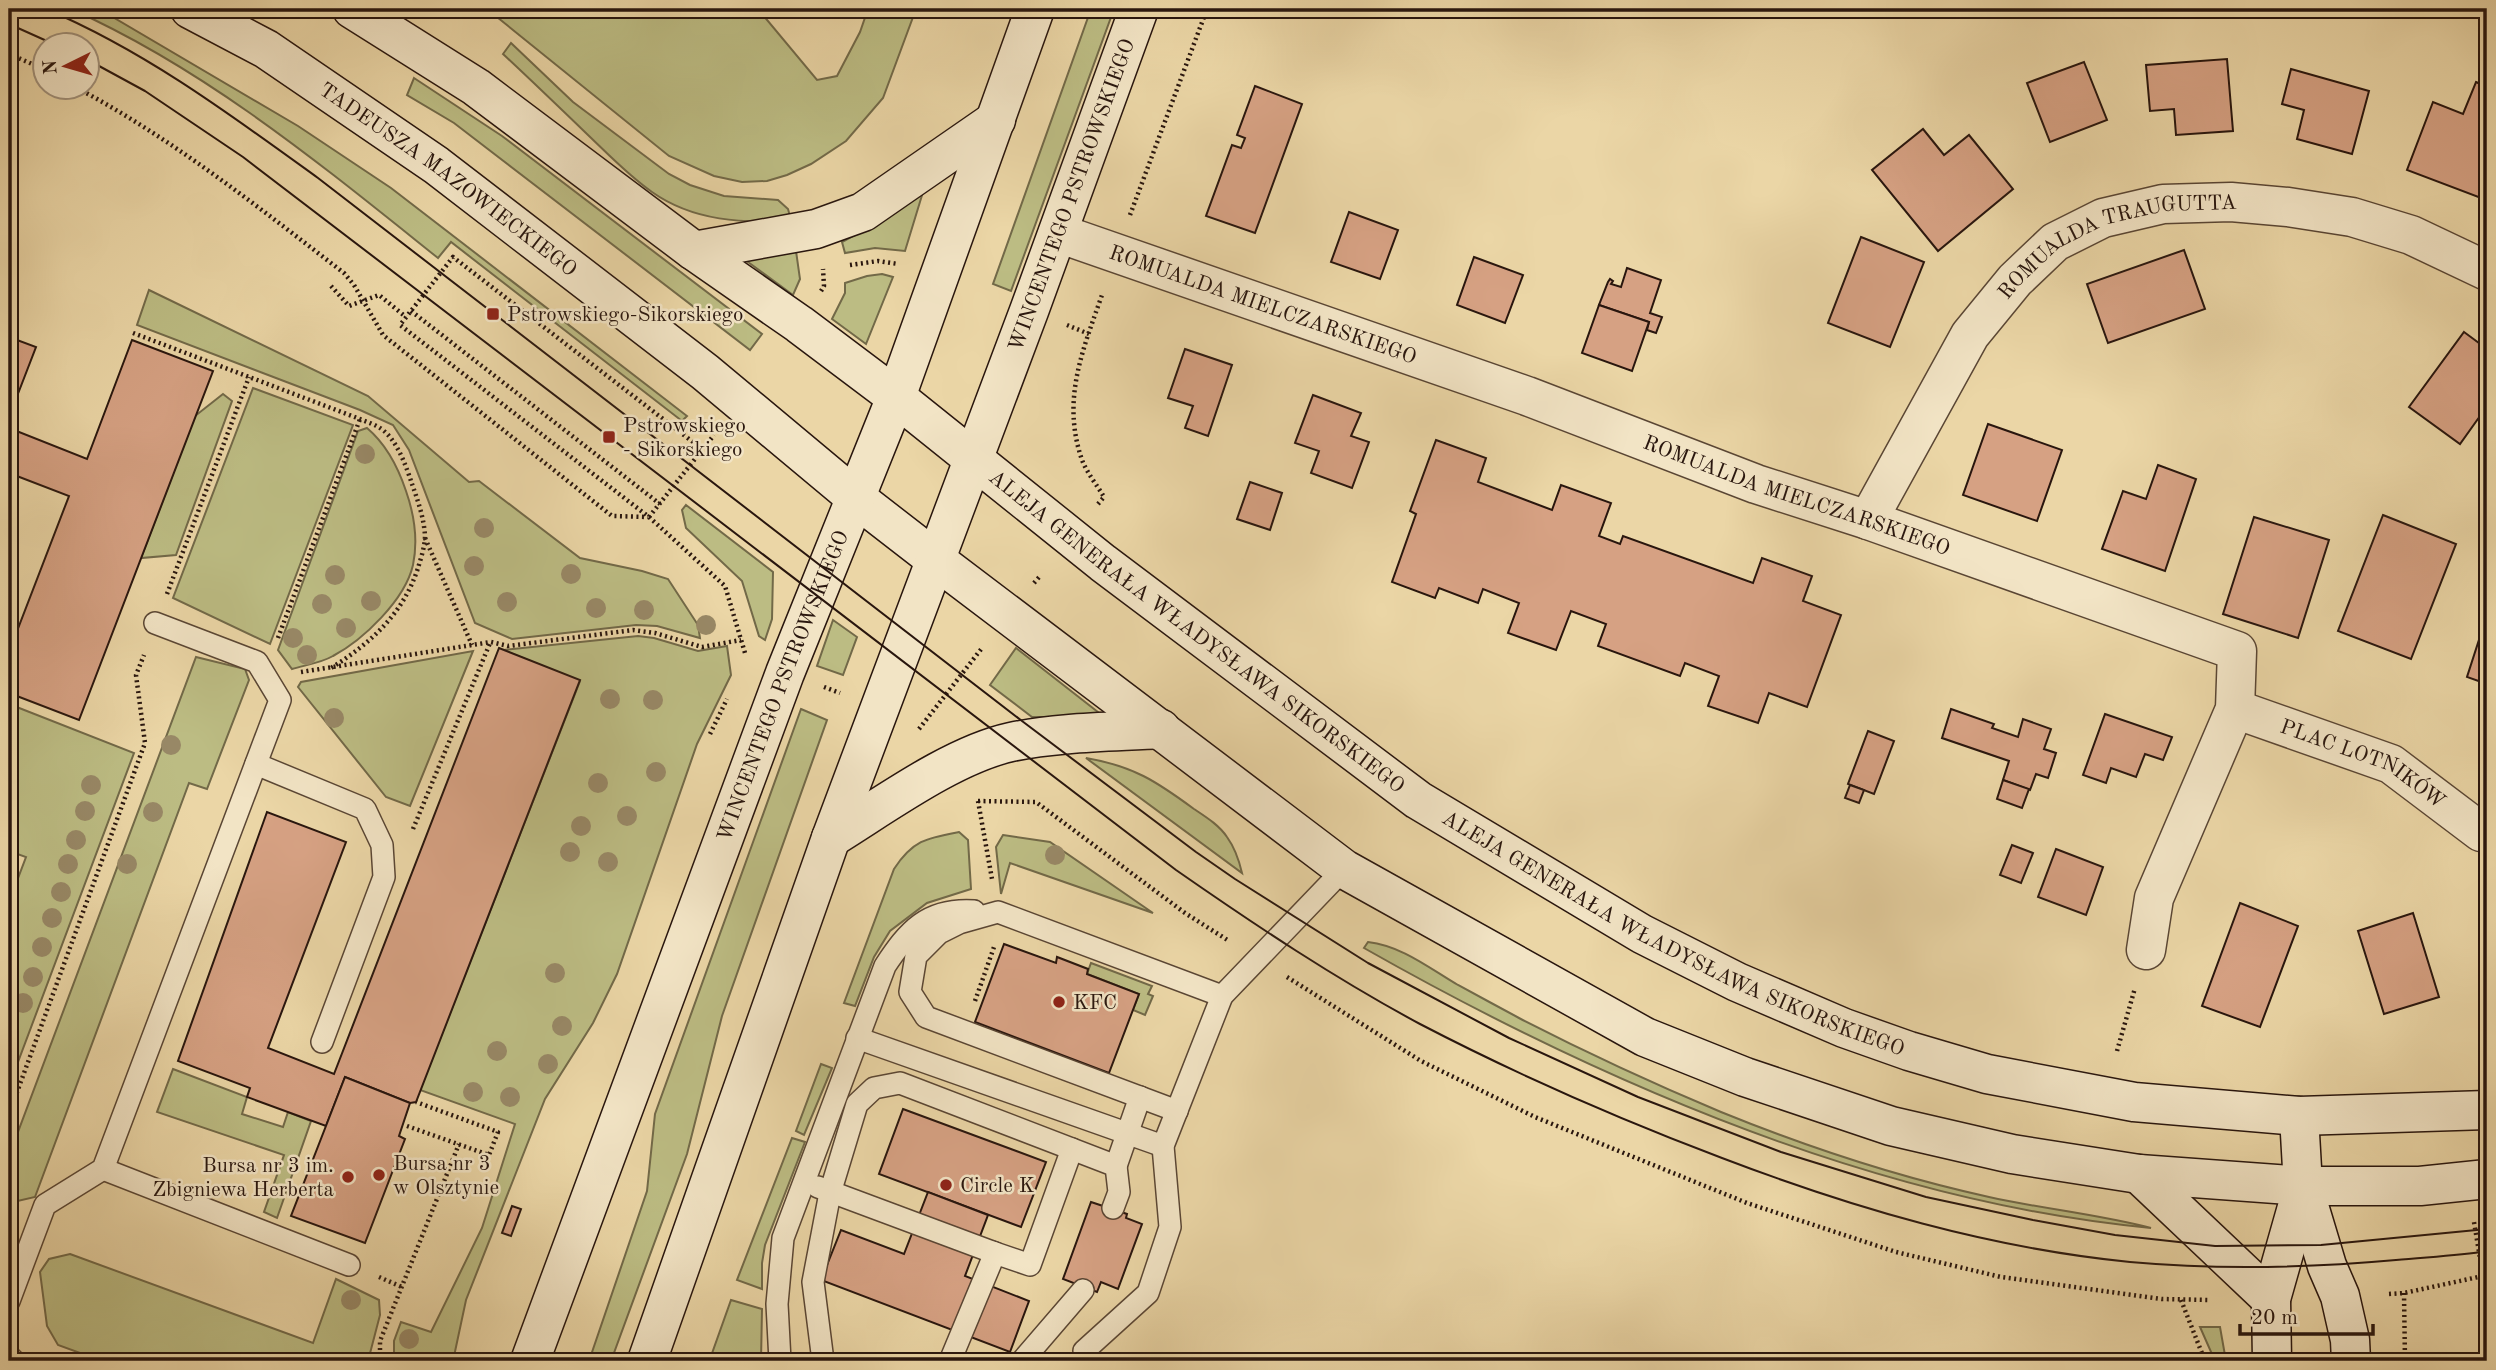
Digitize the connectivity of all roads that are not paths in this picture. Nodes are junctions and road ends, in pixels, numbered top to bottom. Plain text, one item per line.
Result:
1 (190, 9) edge
2 (352, 9) edge
3 (1035, 9) edge
4 (1139, 9) edge
5 (996, 120) junction
6 (1058, 233) junction
7 (694, 251) junction
8 (2487, 271) edge
9 (896, 397) junction
10 (973, 461) junction
11 (856, 498) junction
12 (1868, 520) junction
13 (936, 560) junction
14 (155, 623) road end
15 (2235, 709) junction
16 (1161, 729) junction
17 (256, 764) junction
18 (2481, 832) dead end
19 (831, 838) junction
20 (1344, 869) junction
21 (998, 912) junction
22 (2146, 950) road end
23 (1222, 996) junction
24 (858, 1038) junction
25 (322, 1042) dead end
26 (907, 1054) junction
27 (874, 1088) junction
28 (1140, 1097) junction
29 (1177, 1111) junction
30 (2487, 1111) edge
31 (2299, 1116) junction
32 (1127, 1133) junction
33 (1163, 1146) junction
34 (1072, 1149) junction
35 (1116, 1166) junction
36 (103, 1169) junction
37 (2139, 1174) junction
38 (2487, 1179) edge
39 (804, 1182) junction
40 (2302, 1186) junction
41 (830, 1193) junction
42 (1113, 1208) dead end
43 (992, 1252) junction
44 (349, 1265) dead end
45 (1083, 1290) dead end
46 (2272, 1299) junction
47 (9, 1301) edge
48 (1084, 1350) dead end
49 (9, 1356) edge
50 (14, 1361) edge
51 (530, 1361) edge
52 (647, 1361) edge
53 (779, 1361) edge
54 (823, 1361) edge
55 (950, 1361) edge
56 (1023, 1361) edge
57 (2272, 1361) edge
58 (2351, 1361) edge

1 - 11 street, TADEUSZA MAZOWIECKIEGO
2 - 7 street
3 - 5 street, WINCENTEGO PSTROWSKIEGO
4 - 6 street, WINCENTEGO PSTROWSKIEGO
5 - 7 street
5 - 9 street, WINCENTEGO PSTROWSKIEGO
6 - 10 street, WINCENTEGO PSTROWSKIEGO
6 - 12 street, ROMUALDA MIELCZARSKIEGO
7 - 9 street
8 - 12 street, ROMUALDA TRAUGUTTA
9 - 10 street
9 - 11 street, WINCENTEGO PSTROWSKIEGO
10 - 13 street, WINCENTEGO PSTROWSKIEGO
10 - 31 street, ALEJA GENERAŁA WŁADYSŁAWA SIKORSKIEGO
11 - 13 street
11 - 51 street, WINCENTEGO PSTROWSKIEGO
12 - 15 street, ROMUALDA MIELCZARSKIEGO
13 - 16 street
13 - 19 street
14 - 17 lane
15 - 18 street, PLAC LOTNIKÓW
15 - 22 street, ROMUALDA MIELCZARSKIEGO
16 - 19 street
16 - 20 street
17 - 25 lane
17 - 36 lane
19 - 52 street
20 - 23 lane
20 - 37 street
21 - 23 lane
21 - 24 lane
21 - 28 lane
23 - 29 lane
24 - 26 lane
24 - 39 lane
26 - 27 lane
26 - 32 lane
27 - 34 lane
27 - 41 lane
28 - 29 lane
28 - 32 lane
29 - 33 lane
30 - 31 street, ALEJA GENERAŁA WŁADYSŁAWA SIKORSKIEGO
31 - 40 street
32 - 33 lane
32 - 35 lane
33 - 48 lane
34 - 35 lane
34 - 43 lane
35 - 42 lane
36 - 44 lane
36 - 47 lane
37 - 40 street
37 - 46 street
38 - 40 street
39 - 41 lane
39 - 53 lane
40 - 46 street
40 - 58 street
41 - 43 lane
41 - 54 lane
43 - 55 lane
45 - 56 lane
46 - 57 street
49 - 50 lane

